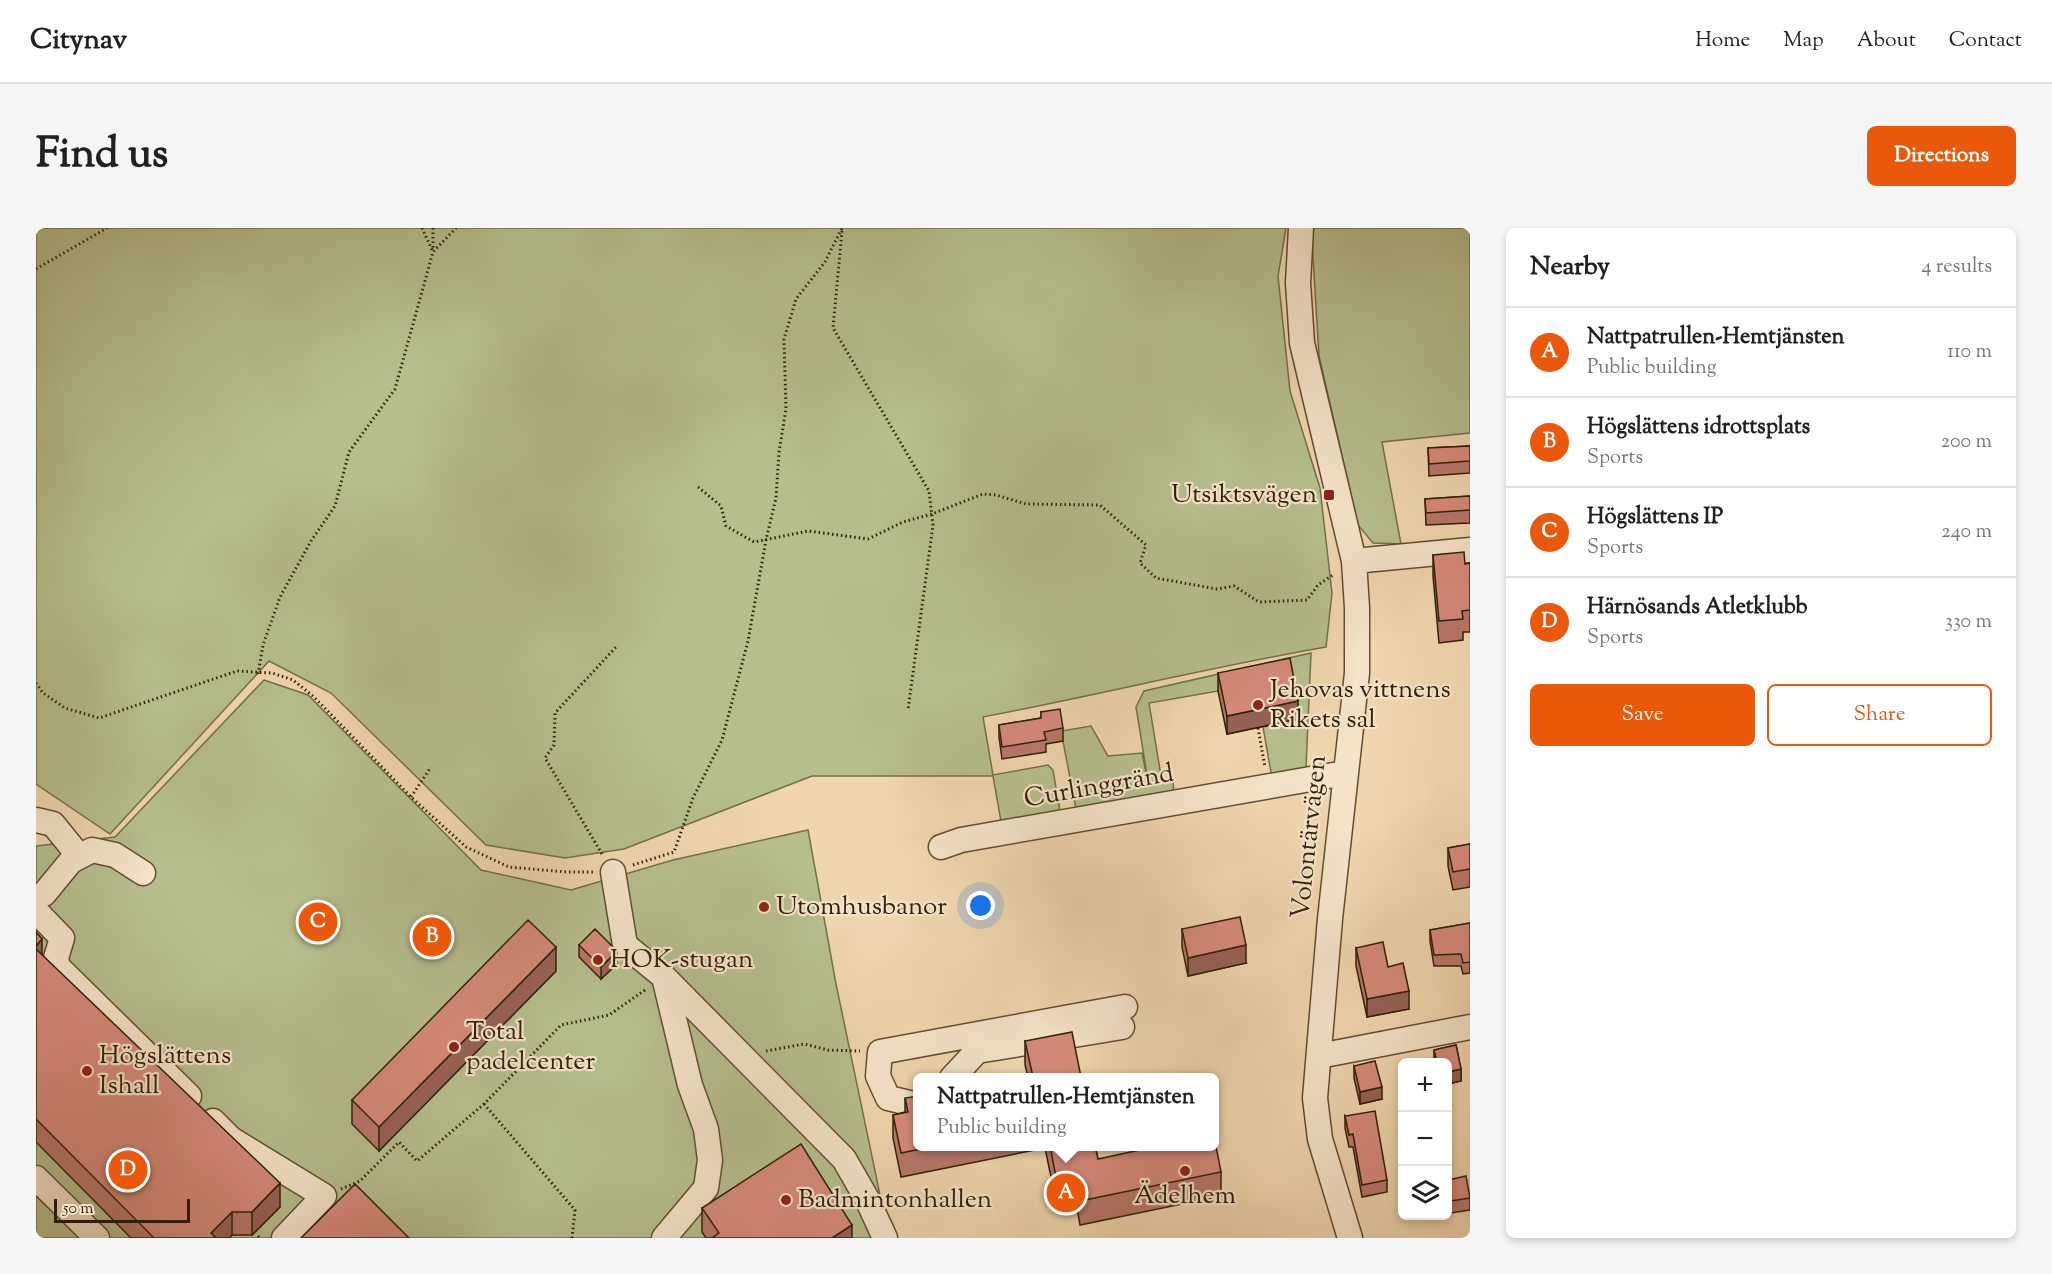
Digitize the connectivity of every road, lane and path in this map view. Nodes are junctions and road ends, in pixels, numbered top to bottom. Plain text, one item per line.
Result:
1 (107, 228) edge
2 (422, 228) edge
3 (433, 228) edge
4 (456, 228) edge
5 (842, 228) edge
6 (1301, 228) edge
7 (434, 252) junction
8 (36, 269) edge
9 (698, 487) dead end
10 (932, 514) junction
11 (765, 540) junction
12 (1470, 550) edge
13 (1354, 561) junction
14 (616, 647) dead end
15 (258, 674) junction
16 (36, 683) edge
17 (908, 710) dead end
18 (1258, 728) dead end
19 (431, 767) dead end
20 (1345, 773) junction
21 (1268, 787) junction
22 (411, 797) junction
23 (36, 820) edge
24 (941, 847) dead end
25 (80, 856) junction
26 (613, 872) junction
27 (143, 873) dead end
28 (36, 897) edge
29 (36, 911) edge
30 (664, 977) junction
31 (1470, 1027) edge
32 (880, 1052) junction
33 (741, 1056) junction
34 (1319, 1056) junction
35 (956, 1073) edge
36 (484, 1104) junction
37 (913, 1105) edge
38 (36, 1178) edge
39 (360, 1181) dead end
40 (97, 1238) edge
41 (284, 1238) edge
42 (572, 1238) edge
43 (664, 1238) edge
44 (885, 1238) edge
45 (1350, 1238) edge

1 - 8 path
2 - 7 path
3 - 7 path
4 - 7 path
5 - 10 path
5 - 11 path
6 - 13 street, Volontärvägen
7 - 15 path
9 - 11 path
10 - 11 path
10 - 13 path
10 - 17 path
11 - 26 path
12 - 13 street
13 - 20 street, Volontärvägen
14 - 26 path
15 - 16 path
15 - 22 path
18 - 21 path
19 - 22 path
20 - 21 street, Curlinggränd
20 - 34 street, Volontärvägen
21 - 24 street, Curlinggränd
22 - 26 path
23 - 25 street
25 - 27 street
25 - 28 street
26 - 30 street
29 - 41 street
30 - 33 street
30 - 36 path
30 - 43 street
31 - 34 street
32 - 33 path
32 - 35 street
32 - 37 street
33 - 44 street
34 - 45 street, Volontärvägen
36 - 39 path
36 - 42 path
38 - 40 street

